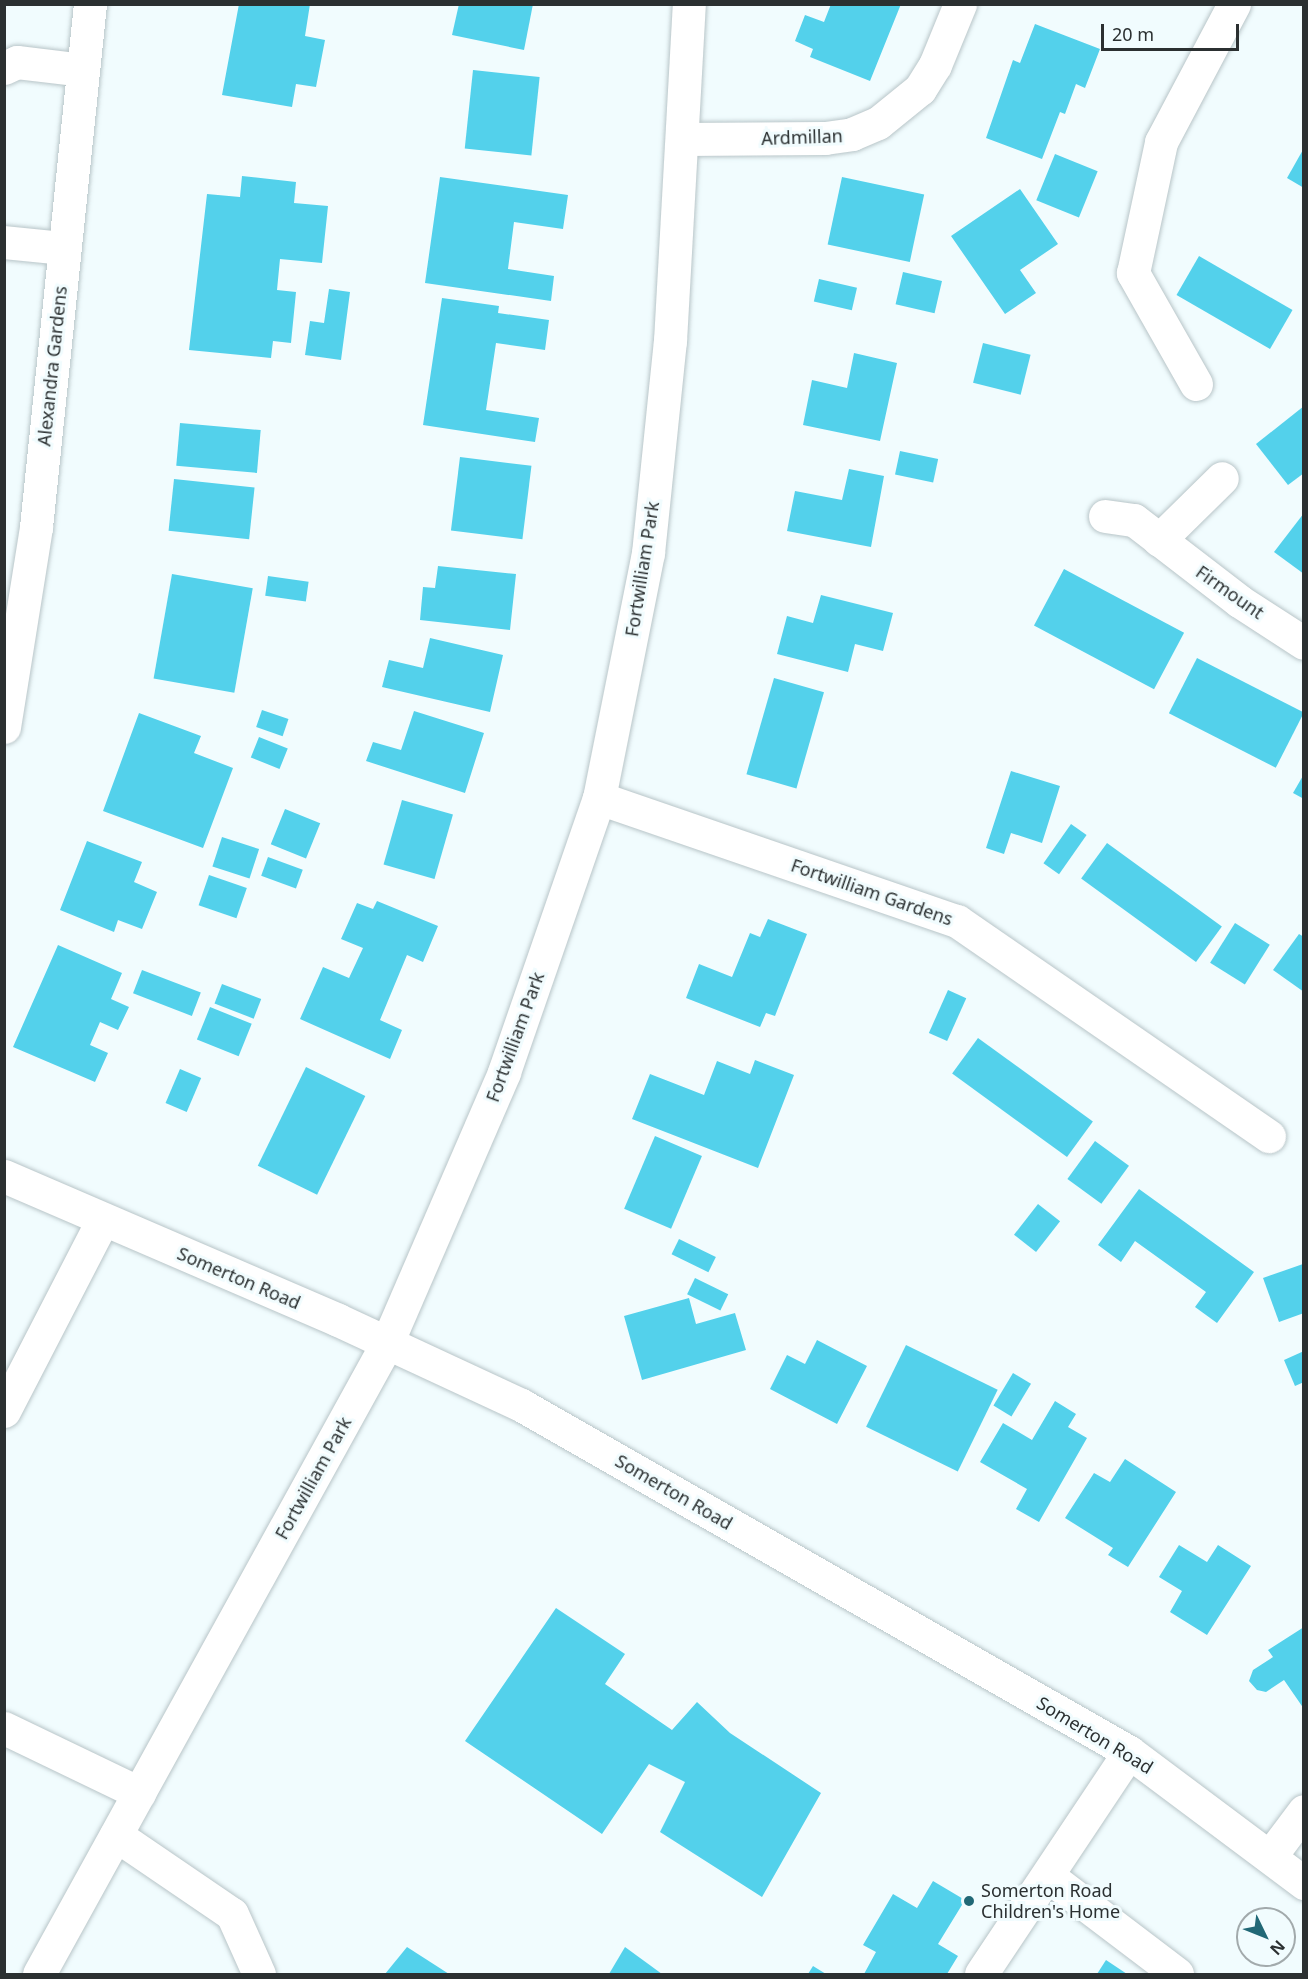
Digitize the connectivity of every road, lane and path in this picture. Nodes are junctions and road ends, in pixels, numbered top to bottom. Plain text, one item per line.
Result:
1 (90, 4) edge
2 (689, 4) edge
3 (960, 4) edge
4 (1234, 4) edge
5 (4, 68) edge
6 (83, 70) junction
7 (683, 140) junction
8 (4, 242) edge
9 (63, 248) junction
10 (1196, 384) dead end
11 (1222, 478) dead end
12 (1105, 516) dead end
13 (1159, 540) junction
14 (1304, 643) edge
15 (4, 727) edge
16 (599, 798) junction
17 (1269, 1136) dead end
18 (4, 1176) edge
19 (102, 1221) junction
20 (387, 1343) junction
21 (4, 1411) edge
22 (4, 1728) edge
23 (1129, 1752) junction
24 (139, 1793) junction
25 (1304, 1811) edge
26 (116, 1835) junction
27 (1271, 1855) junction
28 (1048, 1876) junction
29 (1304, 1883) edge
30 (39, 1974) edge
31 (259, 1974) edge
32 (981, 1974) edge
33 (1177, 1974) edge

1 - 6 street, Alexandra Gardens
2 - 7 street, Fortwilliam Park
3 - 7 street, Ardmillan
4 - 10 street
5 - 6 street
6 - 9 street, Alexandra Gardens
7 - 16 street, Fortwilliam Park
8 - 9 street
9 - 15 street, Alexandra Gardens
11 - 13 street
12 - 13 street, Firmount
13 - 14 street, Firmount
16 - 17 street, Fortwilliam Gardens
16 - 20 street, Fortwilliam Park
18 - 19 street, Somerton Road
19 - 20 street, Somerton Road
19 - 21 street
20 - 23 street, Somerton Road
20 - 24 street, Fortwilliam Park
22 - 24 street
23 - 27 street, Somerton Road
23 - 28 street
24 - 26 street, Fortwilliam Park
25 - 27 street
26 - 30 street, Fortwilliam Park
26 - 31 street
27 - 29 street, Somerton Road
28 - 32 street
28 - 33 street

